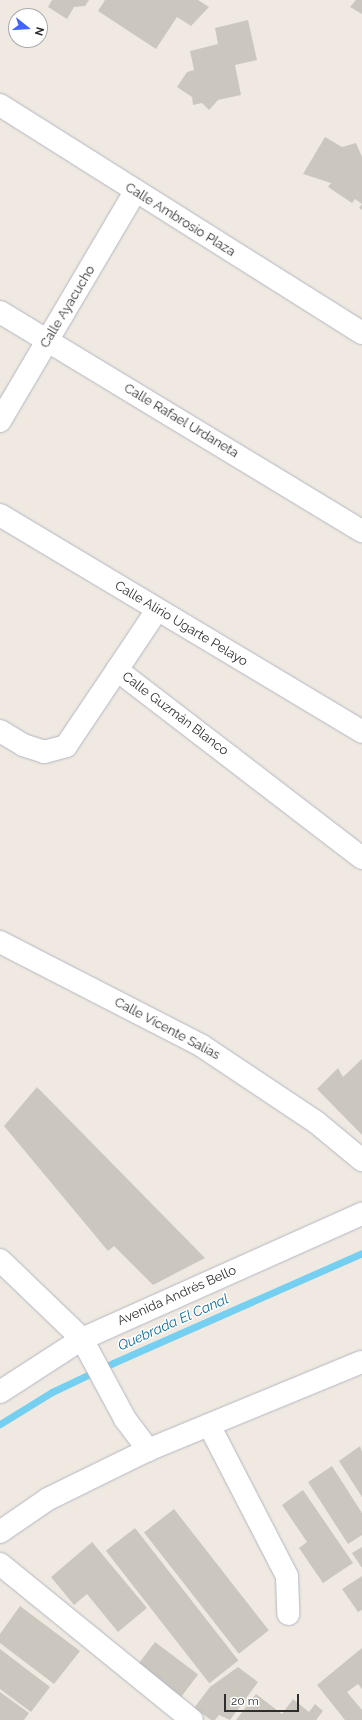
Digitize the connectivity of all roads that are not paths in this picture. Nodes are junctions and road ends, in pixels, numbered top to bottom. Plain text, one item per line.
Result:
1 (0, 105) edge
2 (135, 192) junction
3 (0, 312) edge
4 (362, 333) edge
5 (48, 340) junction
6 (0, 421) edge
7 (0, 515) edge
8 (362, 531) edge
9 (157, 610) junction
10 (117, 670) junction
11 (0, 731) edge
12 (362, 732) edge
13 (362, 858) edge
14 (0, 942) edge
15 (362, 1160) edge
16 (362, 1214) edge
17 (0, 1260) edge
18 (82, 1339) junction
19 (362, 1362) edge
20 (0, 1392) edge
21 (209, 1425) junction
22 (148, 1450) junction
23 (0, 1532) edge
24 (0, 1564) edge
25 (288, 1614) dead end
26 (192, 1720) edge

1 - 2 street, Calle Ambrosio Plaza
2 - 4 street, Calle Ambrosio Plaza
2 - 5 street, Calle Ayacucho
3 - 5 street, Calle Rafael Urdaneta
5 - 6 street, Calle Ayacucho
5 - 8 street, Calle Rafael Urdaneta
7 - 9 street, Calle Alirio Ugarte Pelayo
9 - 10 street
9 - 12 street, Calle Alirio Ugarte Pelayo
10 - 11 street, Calle Guzmán Blanco
10 - 13 street, Calle Guzmán Blanco
14 - 15 street, Calle Vicente Salías
16 - 18 street, Avenida Andrés Bello
17 - 18 street
18 - 20 street, Avenida Andrés Bello
18 - 22 street
19 - 21 street
21 - 22 street
21 - 25 street
22 - 23 street
24 - 26 street

